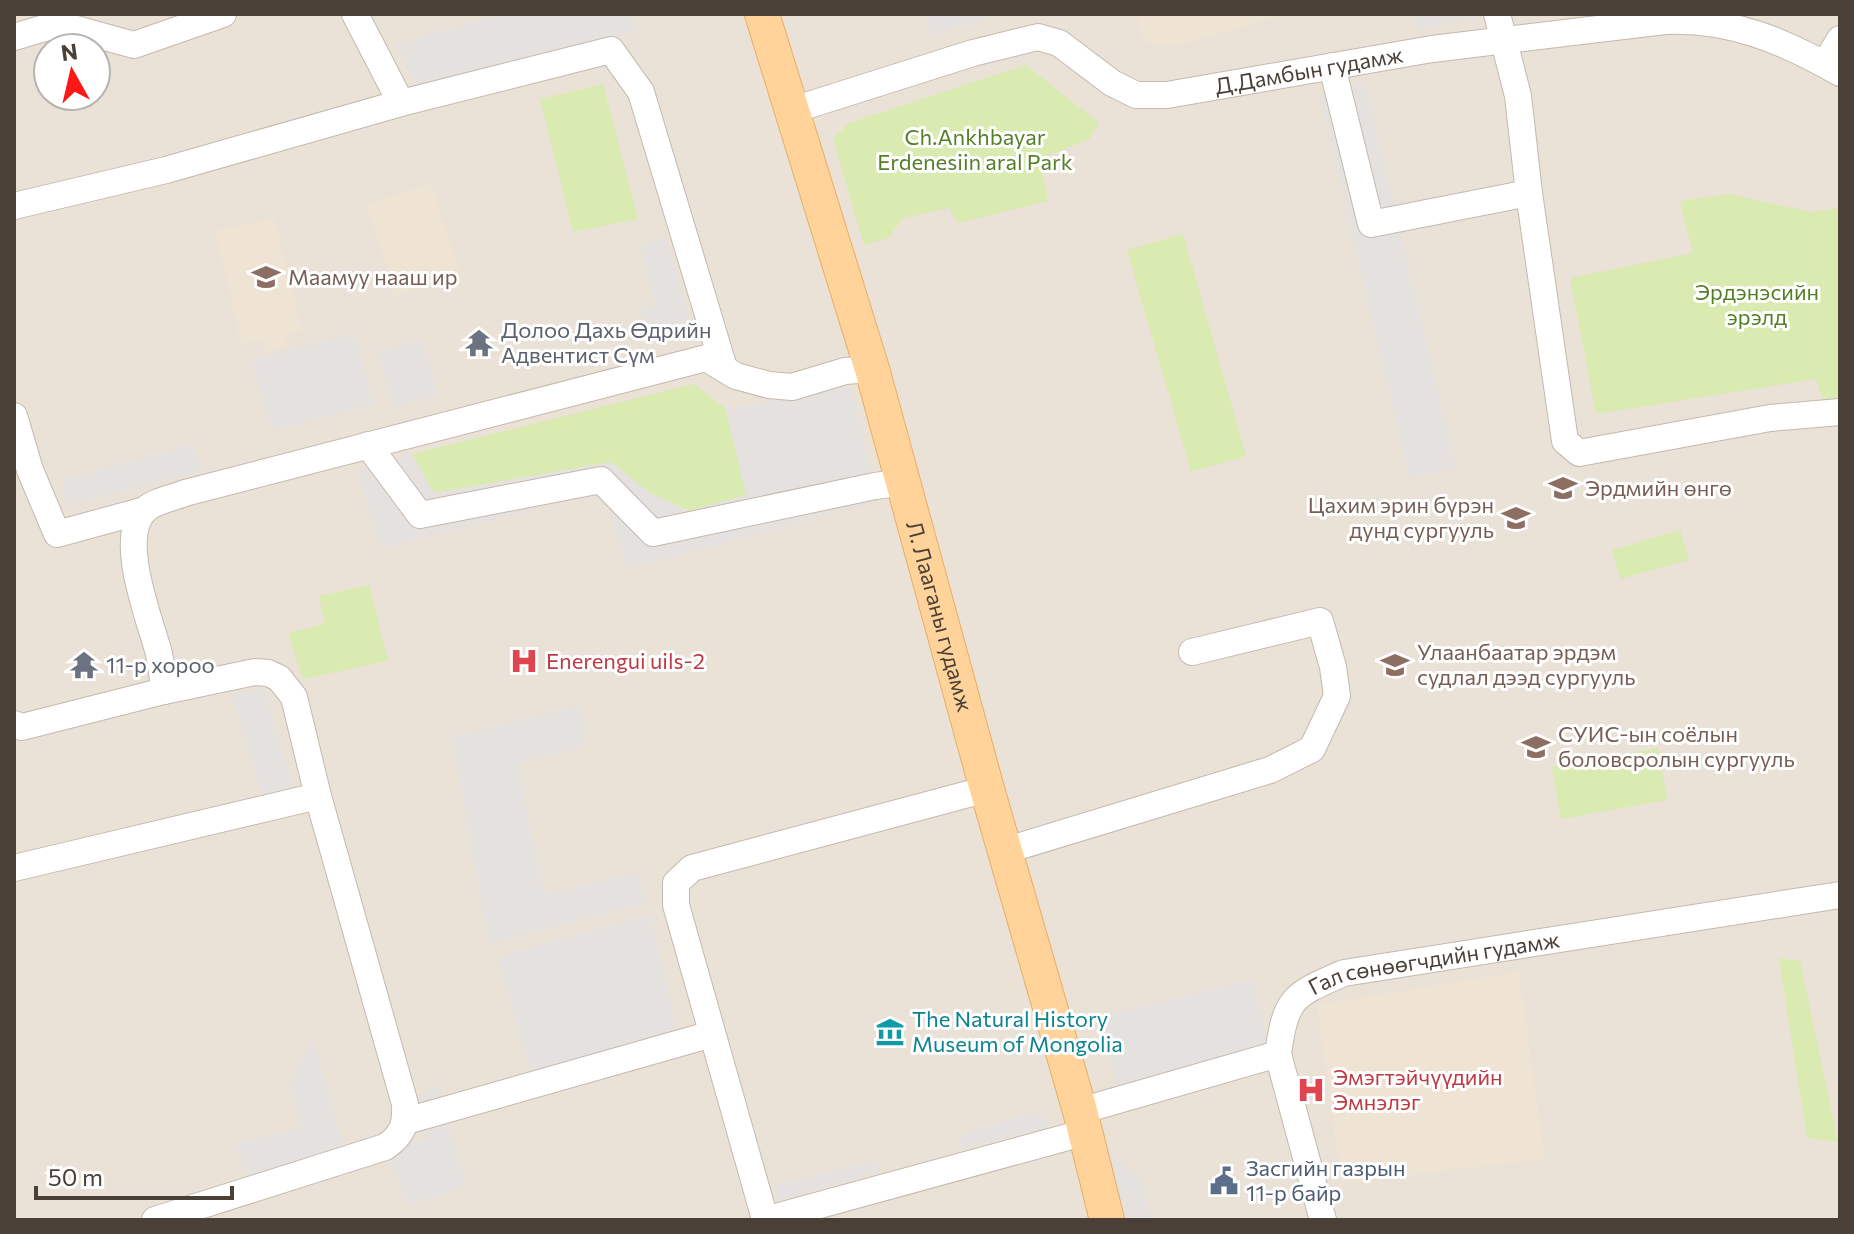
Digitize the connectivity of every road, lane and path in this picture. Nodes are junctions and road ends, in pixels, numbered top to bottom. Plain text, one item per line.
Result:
1 (223, 14) edge
2 (355, 14) edge
3 (762, 14) edge
4 (1497, 14) edge
5 (1567, 23) edge
6 (14, 37) edge
7 (1840, 39) edge
8 (1502, 40) junction
9 (1332, 66) junction
10 (1833, 69) edge
11 (401, 103) junction
12 (793, 110) junction
13 (1529, 193) junction
14 (14, 206) edge
15 (724, 368) junction
16 (872, 369) junction
17 (1840, 412) edge
18 (14, 416) edge
19 (368, 445) junction
20 (904, 482) junction
21 (145, 510) junction
22 (1192, 652) dead end
23 (164, 691) junction
24 (14, 724) edge
25 (987, 789) junction
26 (318, 796) junction
27 (1007, 850) junction
28 (14, 868) edge
29 (1840, 895) edge
30 (712, 1034) junction
31 (1278, 1054) junction
32 (406, 1121) junction
33 (1083, 1122) junction
34 (765, 1219) edge
35 (155, 1220) edge
36 (1107, 1220) edge
37 (1323, 1220) edge

1 - 6 street
2 - 11 street
3 - 12 main road, Л. Лааганы гудамж
4 - 8 street
5 - 8 street, Д.Дамбын гудамж
5 - 10 street, Д.Дамбын гудамж
7 - 10 street
8 - 9 street, Д.Дамбын гудамж
8 - 13 street
9 - 12 street, Д.Дамбын гудамж
9 - 13 street
11 - 14 street
11 - 15 street
12 - 16 main road, Л. Лааганы гудамж
13 - 17 street
15 - 16 street
15 - 19 street
16 - 20 main road, Л. Лааганы гудамж
18 - 21 street
19 - 20 street
19 - 21 street
20 - 25 main road, Л. Лааганы гудамж
21 - 23 street
22 - 27 street
23 - 24 street
23 - 26 street
25 - 27 main road, Л. Лааганы гудамж
25 - 30 street
26 - 28 street
26 - 32 street
27 - 33 main road, Л. Лааганы гудамж
29 - 31 street, Гал сөнөөгчдийн гудамж
30 - 32 street
30 - 34 street
31 - 33 street
31 - 37 street
32 - 35 street
33 - 34 street
33 - 36 main road, Л. Лааганы гудамж

